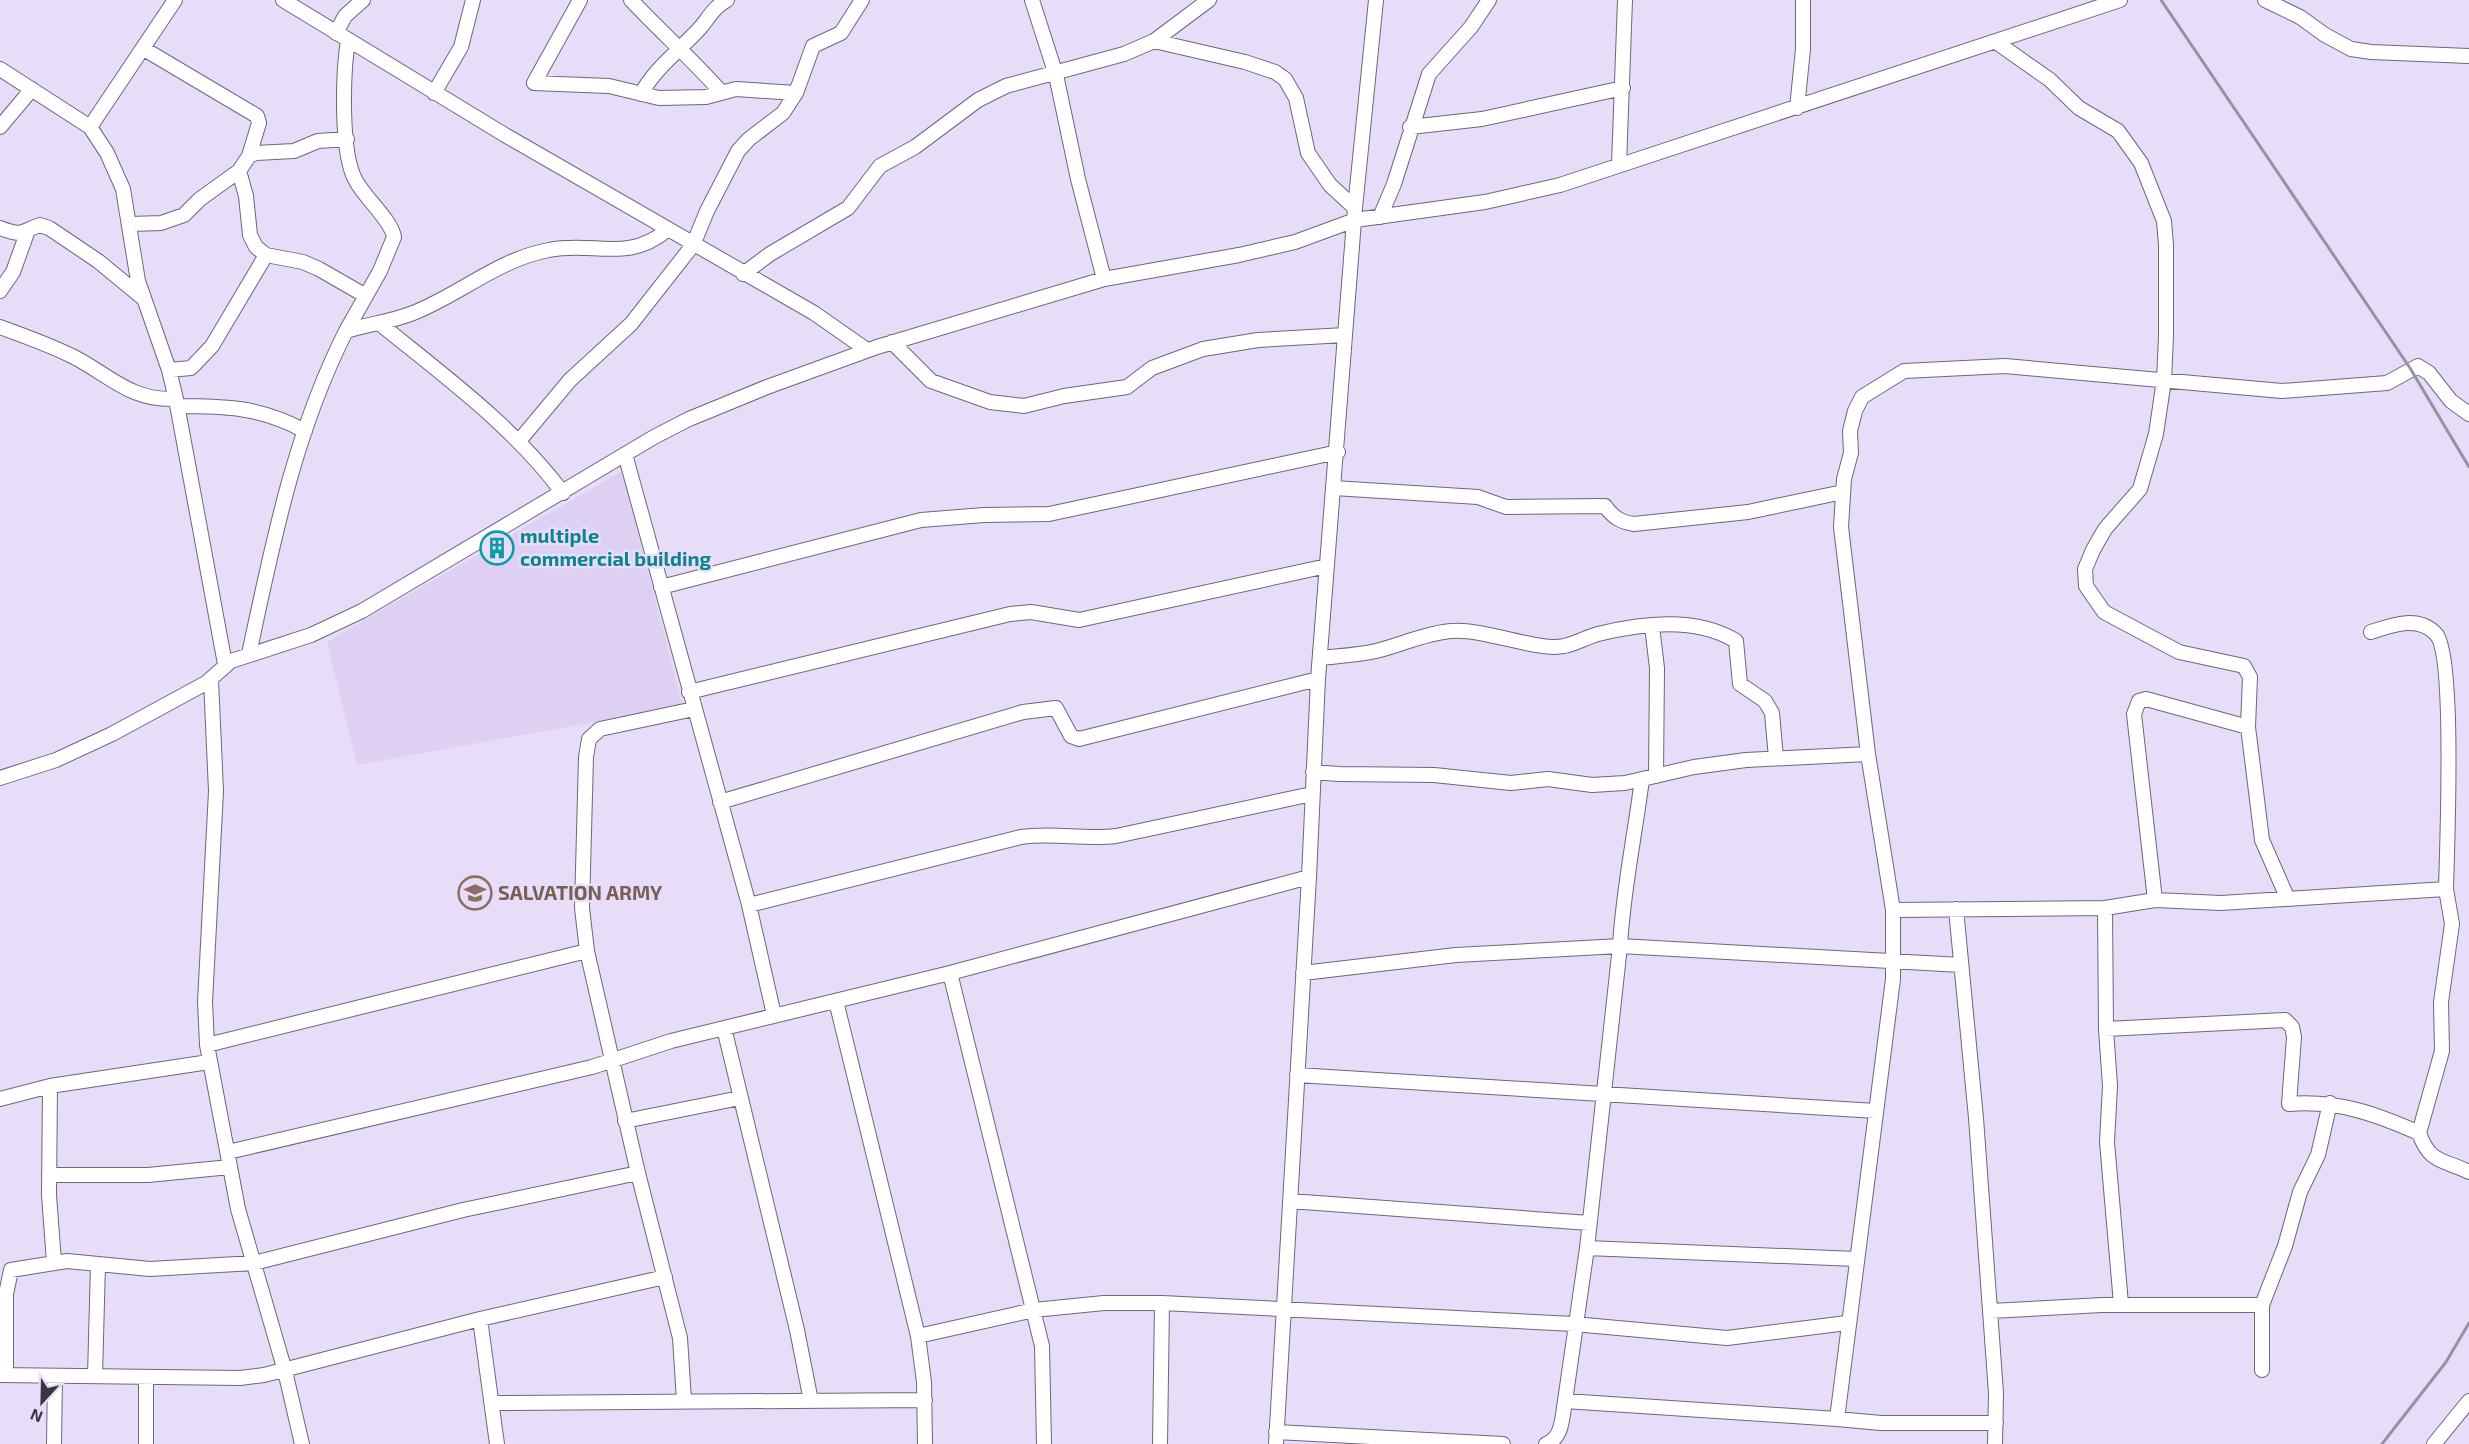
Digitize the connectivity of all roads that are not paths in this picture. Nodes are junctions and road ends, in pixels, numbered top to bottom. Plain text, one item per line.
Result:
1 (175, 0) edge
2 (283, 0) edge
3 (363, 0) edge
4 (472, 0) edge
5 (580, 0) edge
6 (631, 0) edge
7 (727, 0) edge
8 (862, 0) edge
9 (1032, 0) edge
10 (1209, 0) edge
11 (1376, 0) edge
12 (1489, 0) edge
13 (1625, 0) edge
14 (1803, 0) edge
15 (2120, 0) edge
16 (2265, 0) edge
17 (2103, 3) edge
18 (342, 36) junction
19 (1154, 41) junction
20 (1996, 42) junction
21 (680, 48) junction
22 (144, 49) junction
23 (2469, 56) edge
24 (0, 69) edge
25 (1056, 75) junction
26 (1623, 88) junction
27 (32, 89) junction
28 (434, 93) junction
29 (722, 93) junction
30 (796, 93) junction
31 (641, 94) junction
32 (1797, 108) junction
33 (0, 127) edge
34 (90, 127) junction
35 (1410, 128) junction
36 (347, 139) junction
37 (249, 156) junction
38 (1619, 165) junction
39 (239, 171) junction
40 (1355, 214) junction
41 (1380, 217) junction
42 (131, 224) junction
43 (0, 228) edge
44 (667, 230) junction
45 (27, 233) junction
46 (693, 245) junction
47 (266, 255) junction
48 (743, 274) junction
49 (1104, 279) junction
50 (0, 291) edge
51 (366, 296) junction
52 (143, 298) junction
53 (379, 323) junction
54 (0, 327) edge
55 (346, 331) junction
56 (1345, 335) junction
57 (892, 342) junction
58 (867, 351) junction
59 (169, 370) junction
60 (2164, 380) junction
61 (177, 403) junction
62 (2469, 414) edge
63 (305, 431) junction
64 (519, 441) junction
65 (1338, 452) junction
66 (626, 454) junction
67 (1334, 488) junction
68 (1843, 492) junction
69 (563, 493) junction
70 (1327, 566) junction
71 (661, 587) junction
72 (1652, 626) junction
73 (2371, 632) dead end
74 (249, 654) junction
75 (1321, 658) junction
76 (225, 664) junction
77 (1318, 679) junction
78 (211, 680) junction
79 (689, 692) junction
80 (694, 709) junction
81 (2248, 727) junction
82 (1868, 754) junction
83 (1776, 759) junction
84 (1313, 772) junction
85 (1656, 776) junction
86 (0, 778) edge
87 (1642, 779) junction
88 (1312, 794) junction
89 (720, 802) junction
90 (1309, 877) junction
91 (2446, 889) junction
92 (2287, 897) junction
93 (2156, 900) junction
94 (748, 905) junction
95 (2105, 908) junction
96 (1956, 909) junction
97 (1893, 910) junction
98 (1620, 946) junction
99 (587, 951) junction
100 (1894, 959) junction
101 (1961, 964) junction
102 (950, 973) junction
103 (1303, 973) junction
104 (836, 1000) junction
105 (774, 1015) junction
106 (724, 1028) junction
107 (2106, 1029) junction
108 (207, 1046) junction
109 (209, 1062) junction
110 (611, 1062) junction
111 (1297, 1075) junction
112 (50, 1086) junction
113 (1602, 1093) junction
114 (740, 1098) junction
115 (0, 1099) edge
116 (2330, 1103) junction
117 (1876, 1111) junction
118 (625, 1121) junction
119 (2419, 1133) junction
120 (228, 1152) junction
121 (230, 1167) junction
122 (2469, 1172) edge
123 (638, 1173) junction
124 (49, 1175) junction
125 (1290, 1201) junction
126 (1589, 1223) junction
127 (1587, 1248) junction
128 (1856, 1259) junction
129 (54, 1262) junction
130 (254, 1263) junction
131 (98, 1264) junction
132 (6, 1270) edge
133 (664, 1277) junction
134 (1162, 1303) junction
135 (2121, 1304) junction
136 (2262, 1305) junction
137 (1034, 1310) junction
138 (1284, 1310) junction
139 (1990, 1311) junction
140 (480, 1319) junction
141 (1847, 1323) junction
142 (1574, 1324) junction
143 (918, 1336) junction
144 (2262, 1370) dead end
145 (285, 1371) junction
146 (3, 1375) edge
147 (55, 1376) junction
148 (95, 1376) junction
149 (146, 1377) junction
150 (684, 1400) junction
151 (925, 1400) junction
152 (811, 1401) junction
153 (1565, 1401) junction
154 (2469, 1401) edge
155 (494, 1403) junction
156 (1837, 1419) junction
157 (1996, 1423) junction
158 (1276, 1438) edge
159 (54, 1444) edge
160 (146, 1444) edge
161 (302, 1444) edge
162 (497, 1444) edge
163 (924, 1444) edge
164 (1044, 1444) edge
165 (1160, 1444) edge
166 (1503, 1444) edge
167 (1546, 1444) edge
168 (1995, 1444) edge
169 (2434, 1444) edge

1 - 22 street
2 - 18 street
3 - 18 street
4 - 28 street
5 - 31 street
6 - 21 street
7 - 21 street
8 - 30 street
9 - 25 street
10 - 19 street
11 - 40 street
12 - 35 street
13 - 26 street
14 - 32 street
15 - 17 street
16 - 23 street
17 - 20 street
18 - 28 street
18 - 36 street
19 - 25 street
19 - 40 street
20 - 32 street
20 - 60 street
21 - 29 street
21 - 31 street
22 - 34 street
22 - 37 street
24 - 27 street
25 - 48 street
25 - 49 street
26 - 35 street
26 - 38 street
27 - 33 street
27 - 34 street
28 - 44 street
29 - 30 street
29 - 31 street
30 - 46 street
32 - 38 street
34 - 42 street
35 - 41 street
36 - 37 street
36 - 51 street
37 - 39 street
38 - 41 street
39 - 42 street
39 - 47 street
40 - 41 street
40 - 49 street
40 - 56 street
42 - 52 street
43 - 45 street
44 - 46 street
44 - 53 street
45 - 50 street
45 - 52 street
46 - 48 street
46 - 64 street
47 - 51 street
47 - 59 street
48 - 58 street
49 - 57 street
51 - 55 street
52 - 59 street
53 - 55 street
53 - 64 street
54 - 61 street
55 - 63 street
56 - 57 street
56 - 65 street
57 - 58 street
58 - 66 street
59 - 61 street
60 - 62 street
60 - 68 street
60 - 81 street
61 - 63 street
61 - 76 street
63 - 74 street
64 - 69 street
65 - 67 street
65 - 71 street
66 - 69 street
66 - 71 street
67 - 68 street
67 - 70 street
68 - 82 street
69 - 74 street
70 - 75 street
70 - 79 street
71 - 79 street
72 - 75 street
72 - 83 street
72 - 85 street
73 - 91 street
74 - 76 street
75 - 77 street
76 - 78 street
77 - 84 street
77 - 89 street
78 - 86 street
78 - 108 street
79 - 80 street
80 - 89 street
80 - 99 street
81 - 92 street
81 - 93 street
82 - 83 street
82 - 97 street
83 - 85 street
84 - 87 street
84 - 88 street
85 - 87 street
87 - 98 street
88 - 90 street
88 - 94 street
89 - 94 street
90 - 102 street
90 - 103 street
91 - 92 street
91 - 119 street
92 - 93 street
93 - 95 street
94 - 105 street
95 - 96 street
95 - 107 street
96 - 97 street
96 - 101 street
97 - 100 street
98 - 100 street
98 - 103 street
98 - 113 street
99 - 108 street
99 - 110 street
100 - 101 street
100 - 117 street
101 - 139 street
102 - 104 street
102 - 137 street
103 - 111 street
104 - 105 street
104 - 143 street
105 - 106 street
106 - 110 street
106 - 114 street
107 - 116 street
107 - 135 street
108 - 109 street
109 - 112 street
109 - 120 street
110 - 118 street
110 - 120 street
111 - 113 street
111 - 125 street
112 - 115 street
112 - 124 street
113 - 117 street
113 - 126 street
114 - 118 street
114 - 152 street
116 - 119 street
116 - 136 street
117 - 128 street
118 - 123 street
119 - 122 street
120 - 121 street
121 - 124 street
121 - 130 street
123 - 130 street
123 - 133 street
124 - 129 street
125 - 126 street
125 - 138 street
126 - 127 street
127 - 128 street
127 - 142 street
128 - 141 street
129 - 131 street
129 - 132 street
130 - 131 street
130 - 145 street
131 - 148 street
132 - 146 street
133 - 140 street
133 - 150 street
134 - 137 street
134 - 138 street
134 - 165 street
135 - 136 street
135 - 139 street
136 - 144 street
137 - 143 street
137 - 164 street
138 - 142 street
138 - 158 street
139 - 157 street
140 - 145 street
140 - 155 street
141 - 142 street
141 - 156 street
142 - 153 street
143 - 151 street
145 - 149 street
145 - 161 street
146 - 147 street
147 - 148 street
147 - 159 street
148 - 149 street
149 - 160 street
150 - 152 street
150 - 155 street
151 - 152 street
151 - 163 street
153 - 156 street
153 - 167 street
154 - 169 street
155 - 162 street
156 - 157 street
157 - 168 street
158 - 166 street

